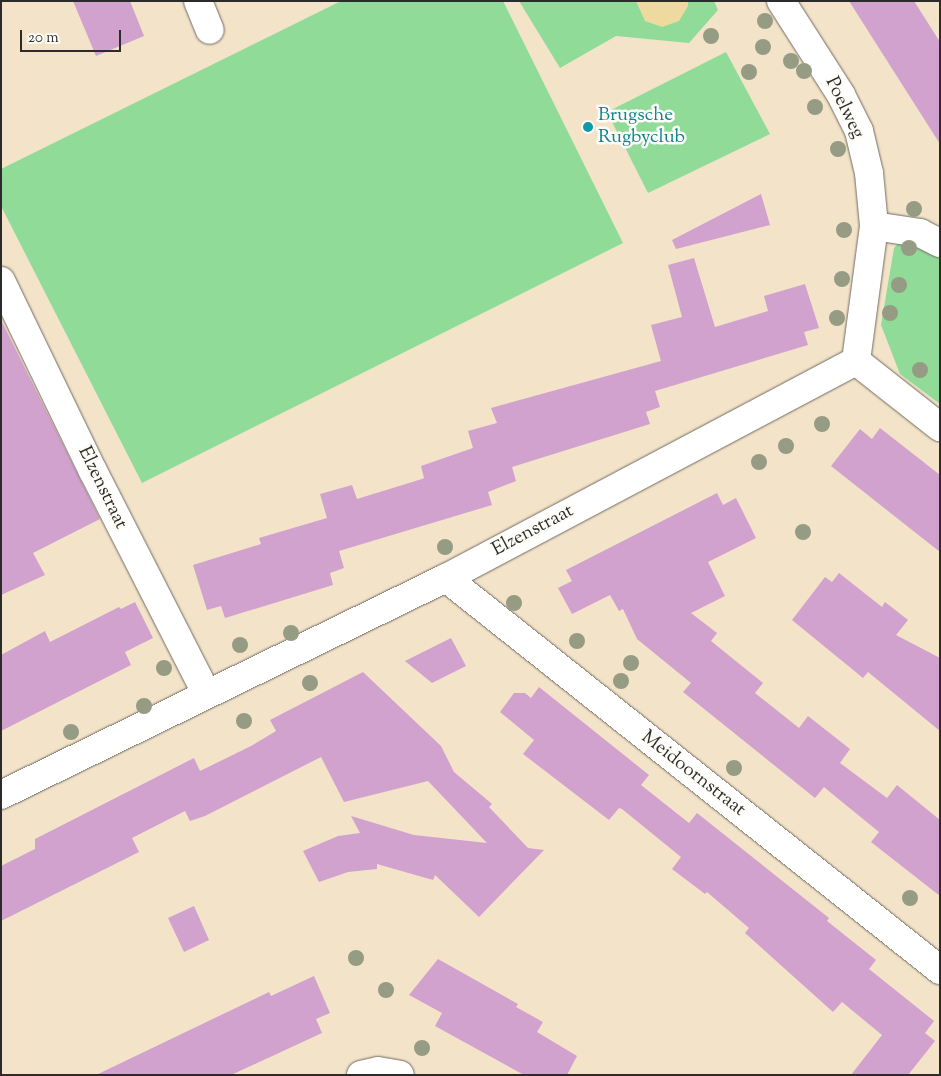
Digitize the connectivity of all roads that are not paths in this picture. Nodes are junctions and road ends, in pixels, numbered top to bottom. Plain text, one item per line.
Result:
1 (198, 1) edge
2 (781, 1) edge
3 (210, 30) dead end
4 (874, 226) junction
5 (940, 243) edge
6 (1, 281) edge
7 (856, 361) junction
8 (940, 427) edge
9 (446, 578) junction
10 (206, 693) junction
11 (1, 796) edge
12 (940, 970) edge
13 (360, 1075) edge
14 (400, 1075) edge

1 - 3 street
2 - 4 street, Poelweg
4 - 5 street
4 - 7 street, Poelweg
6 - 10 street, Elzenstraat
7 - 8 street
7 - 9 street, Elzenstraat
9 - 10 street, Elzenstraat
9 - 12 street, Meidoornstraat
10 - 11 street, Elzenstraat
13 - 14 street

